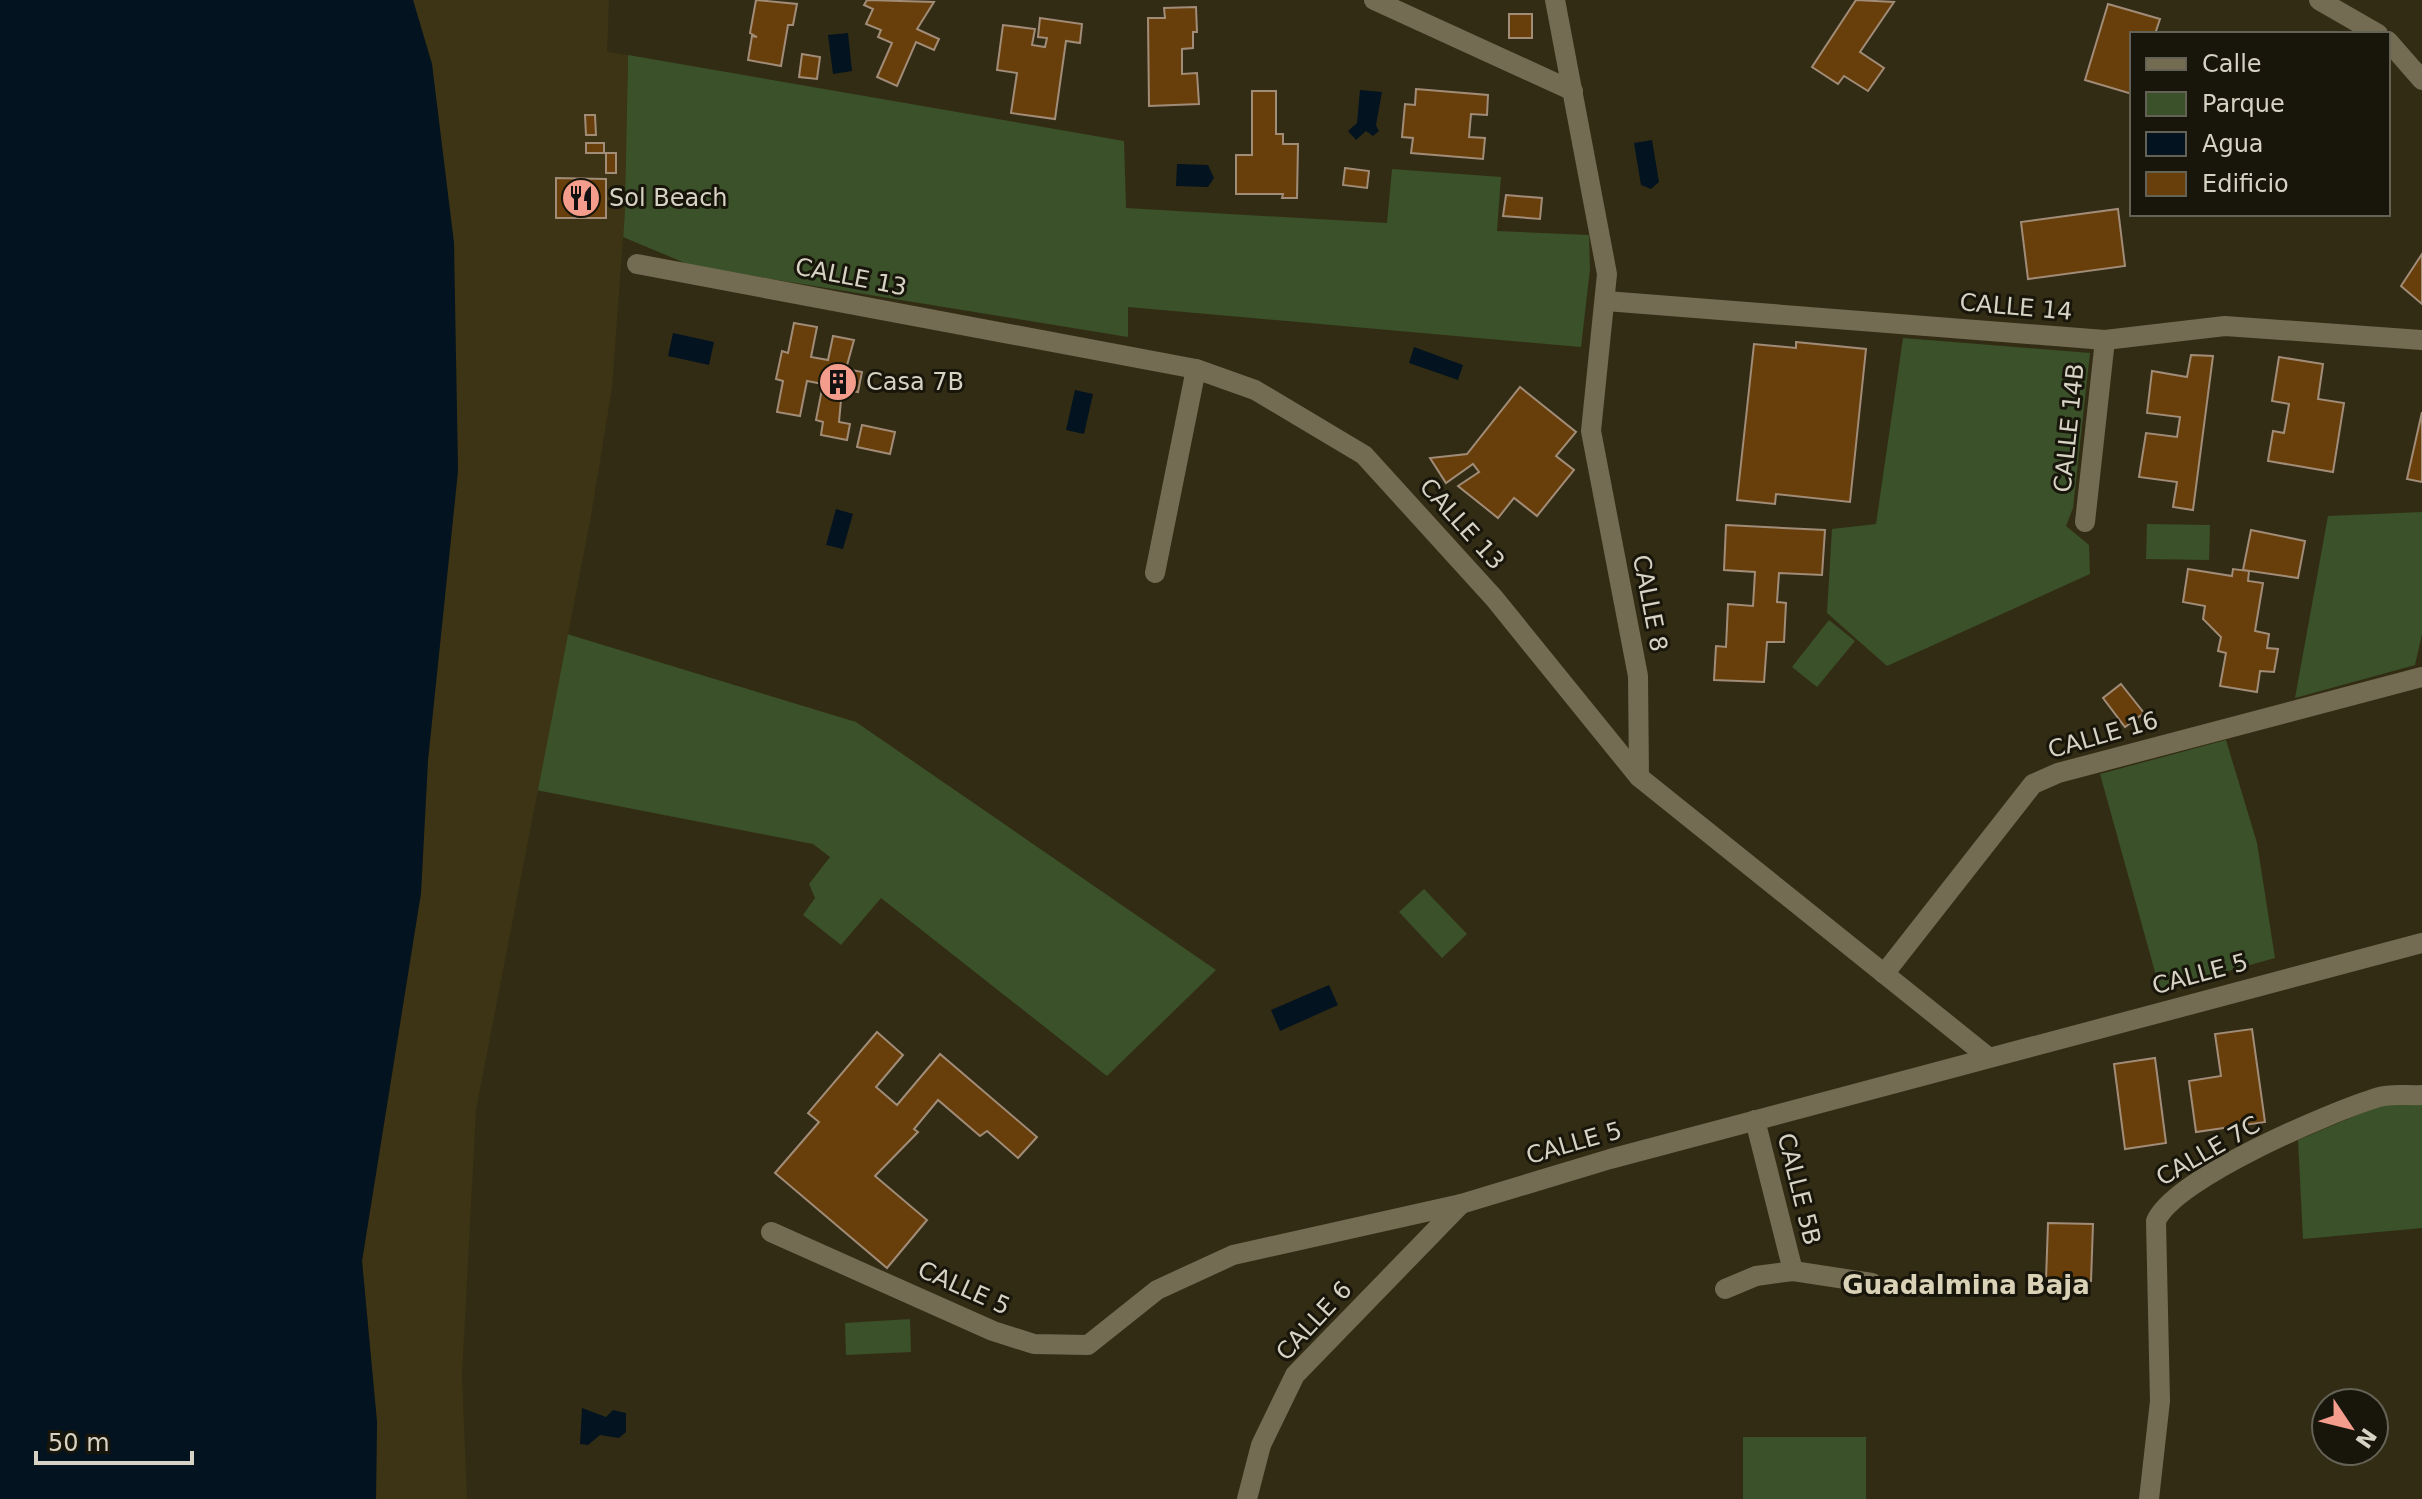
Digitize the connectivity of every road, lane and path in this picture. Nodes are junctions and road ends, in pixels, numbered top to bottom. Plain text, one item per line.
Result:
1 (1374, 0) edge
2 (1555, 0) edge
3 (2319, 0) edge
4 (2375, 32) edge
5 (2390, 43) edge
6 (2422, 80) edge
7 (1573, 91) junction
8 (637, 264) dead end
9 (1606, 301) junction
10 (2105, 340) junction
11 (2422, 340) edge
12 (1196, 369) junction
13 (2085, 522) dead end
14 (1155, 573) dead end
15 (2422, 677) edge
16 (1639, 777) junction
17 (2422, 943) edge
18 (1884, 974) junction
19 (1988, 1057) junction
20 (2422, 1095) edge
21 (1755, 1120) junction
22 (1461, 1204) junction
23 (771, 1232) dead end
24 (1793, 1271) junction
25 (1872, 1283) dead end
26 (1725, 1289) dead end
27 (1247, 1499) edge
28 (2149, 1499) edge

1 - 7 street
2 - 7 street, CALLE 8
3 - 4 street
5 - 6 street
7 - 9 street, CALLE 8
8 - 12 street, CALLE 13
9 - 10 street, CALLE 14
9 - 16 street, CALLE 8
10 - 11 street, CALLE 14
10 - 13 street, CALLE 14B
12 - 14 street
12 - 16 street, CALLE 13
15 - 18 street, CALLE 16
16 - 18 street
17 - 19 street, CALLE 5
18 - 19 street
19 - 21 street, CALLE 5
20 - 28 street, CALLE 7C
21 - 22 street, CALLE 5
21 - 24 street, CALLE 5B
22 - 23 street, CALLE 5
22 - 27 street, CALLE 6
24 - 25 street, CALLE 5B
24 - 26 street, CALLE 5B

